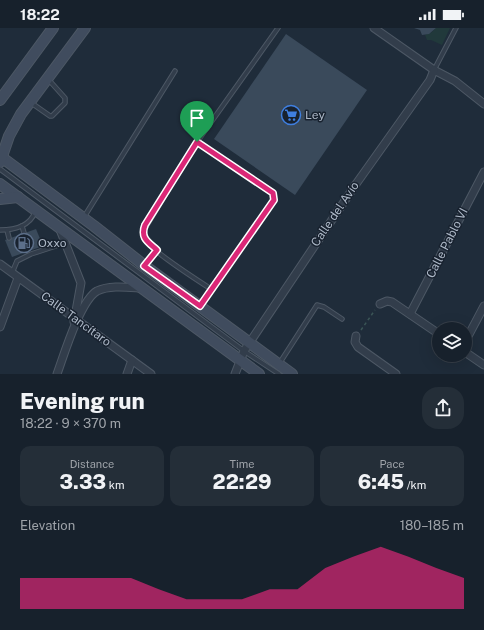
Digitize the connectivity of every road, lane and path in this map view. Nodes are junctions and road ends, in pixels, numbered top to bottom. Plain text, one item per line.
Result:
1 (53, 28) edge
2 (85, 28) edge
3 (278, 28) edge
4 (374, 28) edge
5 (455, 29) edge
6 (434, 70) junction
7 (175, 71) dead end
8 (48, 78) junction
9 (0, 100) edge
10 (29, 101) junction
11 (484, 104) edge
12 (197, 142) junction
13 (1, 158) edge
14 (0, 169) edge
15 (484, 172) edge
16 (0, 178) edge
17 (0, 184) edge
18 (18, 197) junction
19 (0, 200) edge
20 (35, 211) junction
21 (83, 218) junction
22 (22, 226) junction
23 (59, 227) junction
24 (0, 230) edge
25 (7, 230) junction
26 (24, 233) dead end
27 (9, 238) dead end
28 (65, 243) junction
29 (157, 250) junction
30 (15, 256) dead end
31 (17, 261) junction
32 (0, 264) edge
33 (144, 266) junction
34 (15, 276) junction
35 (140, 288) junction
36 (211, 289) junction
37 (380, 304) joint
38 (200, 306) junction
39 (484, 306) edge
40 (410, 314) junction
41 (342, 319) dead end
42 (76, 320) junction
43 (0, 327) edge
44 (432, 329) edge
45 (472, 329) edge
46 (356, 336) joint
47 (243, 353) junction
48 (472, 357) edge
49 (132, 360) junction
50 (484, 366) edge
51 (279, 369) edge
52 (57, 374) edge
53 (127, 374) edge
54 (151, 374) edge
55 (235, 374) edge
56 (258, 374) edge
57 (264, 374) edge
58 (292, 374) edge
59 (396, 374) edge

1 - 9 main road
2 - 8 main road
3 - 12 lane
4 - 6 street
5 - 6 lane
6 - 11 street
6 - 47 street, Calle del Avío
7 - 21 lane
8 - 10 main road
8 - 10 lane
10 - 13 main road
12 - 29 lane
12 - 36 lane
13 - 21 main road
14 - 47 lane
15 - 40 street, Calle Pablo VI
16 - 47 lane
17 - 18 main road
18 - 19 main road
18 - 20 main road
20 - 22 lane
20 - 23 main road
21 - 33 main road
22 - 25 lane
22 - 26 lane
23 - 28 street
23 - 35 main road
24 - 25 lane
25 - 27 lane
28 - 31 lane
28 - 42 street
29 - 33 lane
29 - 36 lane
30 - 31 lane
31 - 34 lane
32 - 34 street, Calle Tancítaro
33 - 38 main road
34 - 42 street, Calle Tancítaro
34 - 43 street
35 - 42 street
35 - 47 main road
36 - 38 lane
37 - 40 street
37 - 46 path
38 - 47 main road
39 - 45 street
40 - 44 street
41 - 51 lane
42 - 49 street, Calle Tancítaro
42 - 52 street
46 - 59 street
47 - 51 main road
47 - 55 street, Calle del Avío
47 - 56 main road
47 - 57 lane
48 - 50 street
49 - 53 street
49 - 54 street, Calle Tancítaro
51 - 58 main road

